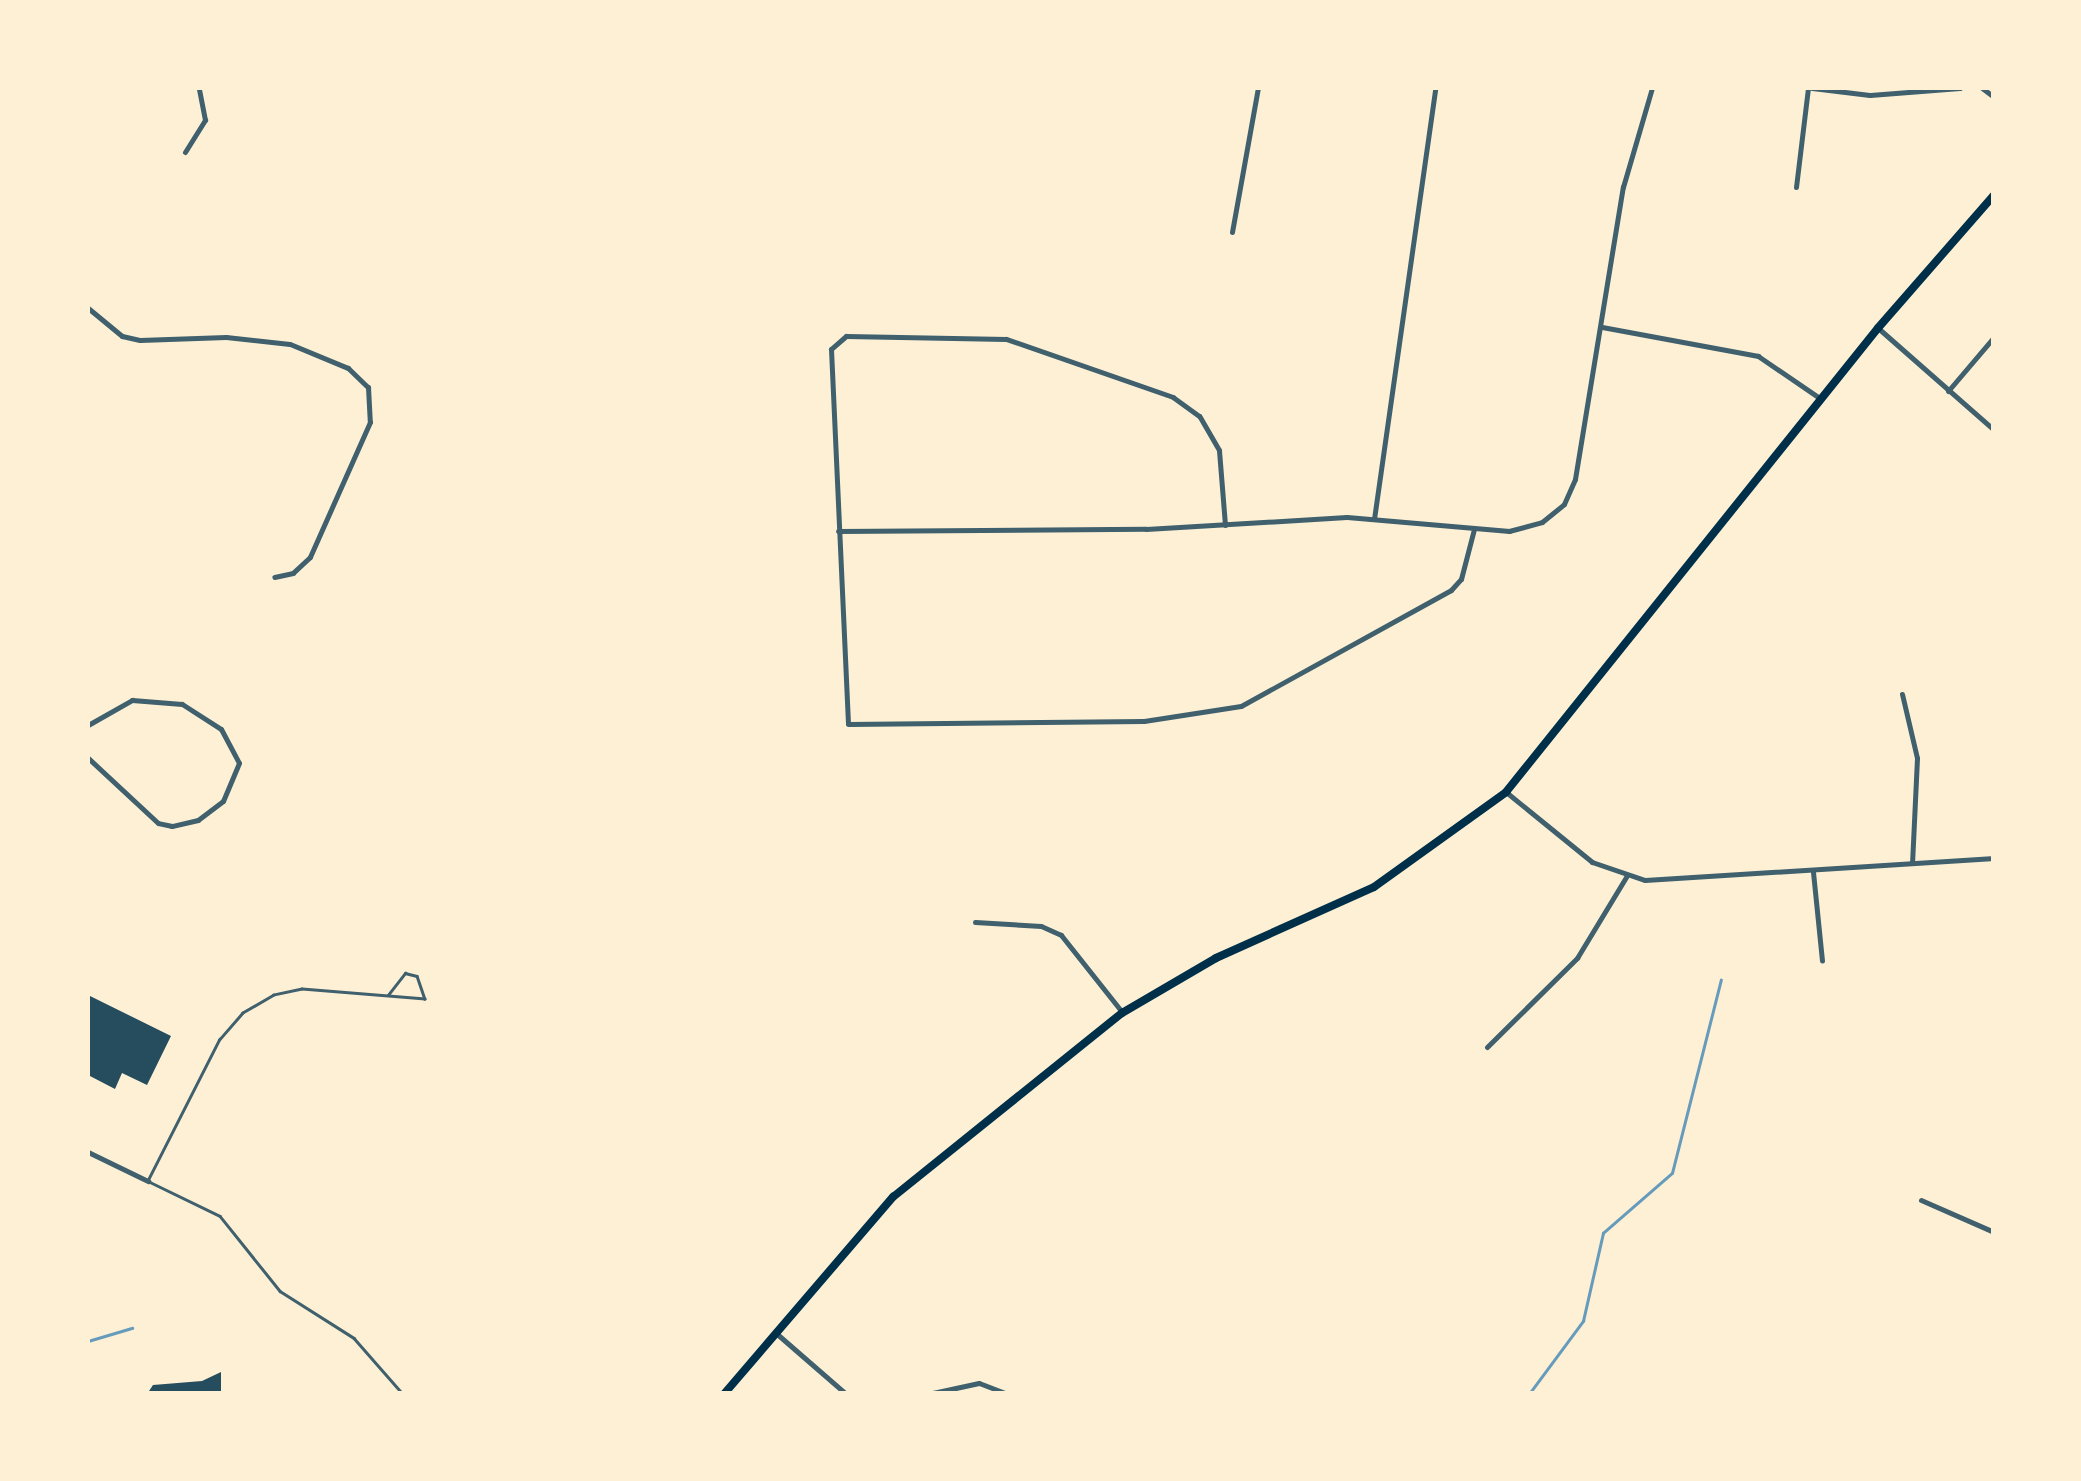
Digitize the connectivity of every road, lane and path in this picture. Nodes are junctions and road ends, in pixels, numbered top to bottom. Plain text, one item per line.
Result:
1 (199, 88) edge
2 (1258, 88) edge
3 (1436, 88) edge
4 (1652, 88) edge
5 (1810, 88) edge
6 (1960, 88) edge
7 (1982, 88) edge
8 (1994, 98) edge
9 (185, 152) dead end
10 (1796, 186) dead end
11 (1994, 195) edge
12 (1232, 232) dead end
13 (88, 308) edge
14 (1602, 326) junction
15 (1878, 328) junction
16 (1994, 337) edge
17 (1948, 391) junction
18 (1820, 399) junction
19 (1994, 430) edge
20 (1374, 519) junction
21 (1226, 525) junction
22 (1474, 530) junction
23 (838, 531) junction
24 (274, 576) dead end
25 (1902, 694) dead end
26 (88, 725) edge
27 (88, 758) edge
28 (1506, 792) junction
29 (1994, 858) edge
30 (1912, 864) junction
31 (1813, 872) junction
32 (1626, 877) junction
33 (975, 922) dead end
34 (1822, 961) dead end
35 (388, 995) junction
36 (1122, 1013) junction
37 (1486, 1047) dead end
38 (88, 1152) edge
39 (148, 1181) junction
40 (1920, 1200) dead end
41 (1994, 1232) edge
42 (775, 1332) junction
43 (402, 1394) edge
44 (724, 1394) edge
45 (846, 1394) edge
46 (928, 1394) edge
47 (1007, 1394) edge

1 - 9 street
2 - 12 street
3 - 20 street
4 - 14 street
5 - 6 street
5 - 10 street
7 - 8 street
11 - 15 main road
13 - 24 street
14 - 18 street
14 - 22 street
15 - 17 street
15 - 18 main road
16 - 17 street
17 - 19 street
18 - 28 main road
20 - 21 street
20 - 22 street
21 - 23 street
21 - 23 street
22 - 23 street
25 - 30 street
26 - 27 street
28 - 32 street
28 - 36 main road
29 - 30 street
30 - 31 street
31 - 32 street
31 - 34 street
32 - 37 street
33 - 36 street
35 - 35 lane
35 - 39 lane
36 - 42 main road
38 - 39 street
39 - 43 lane
40 - 41 street
42 - 44 main road
42 - 45 street
46 - 47 street

